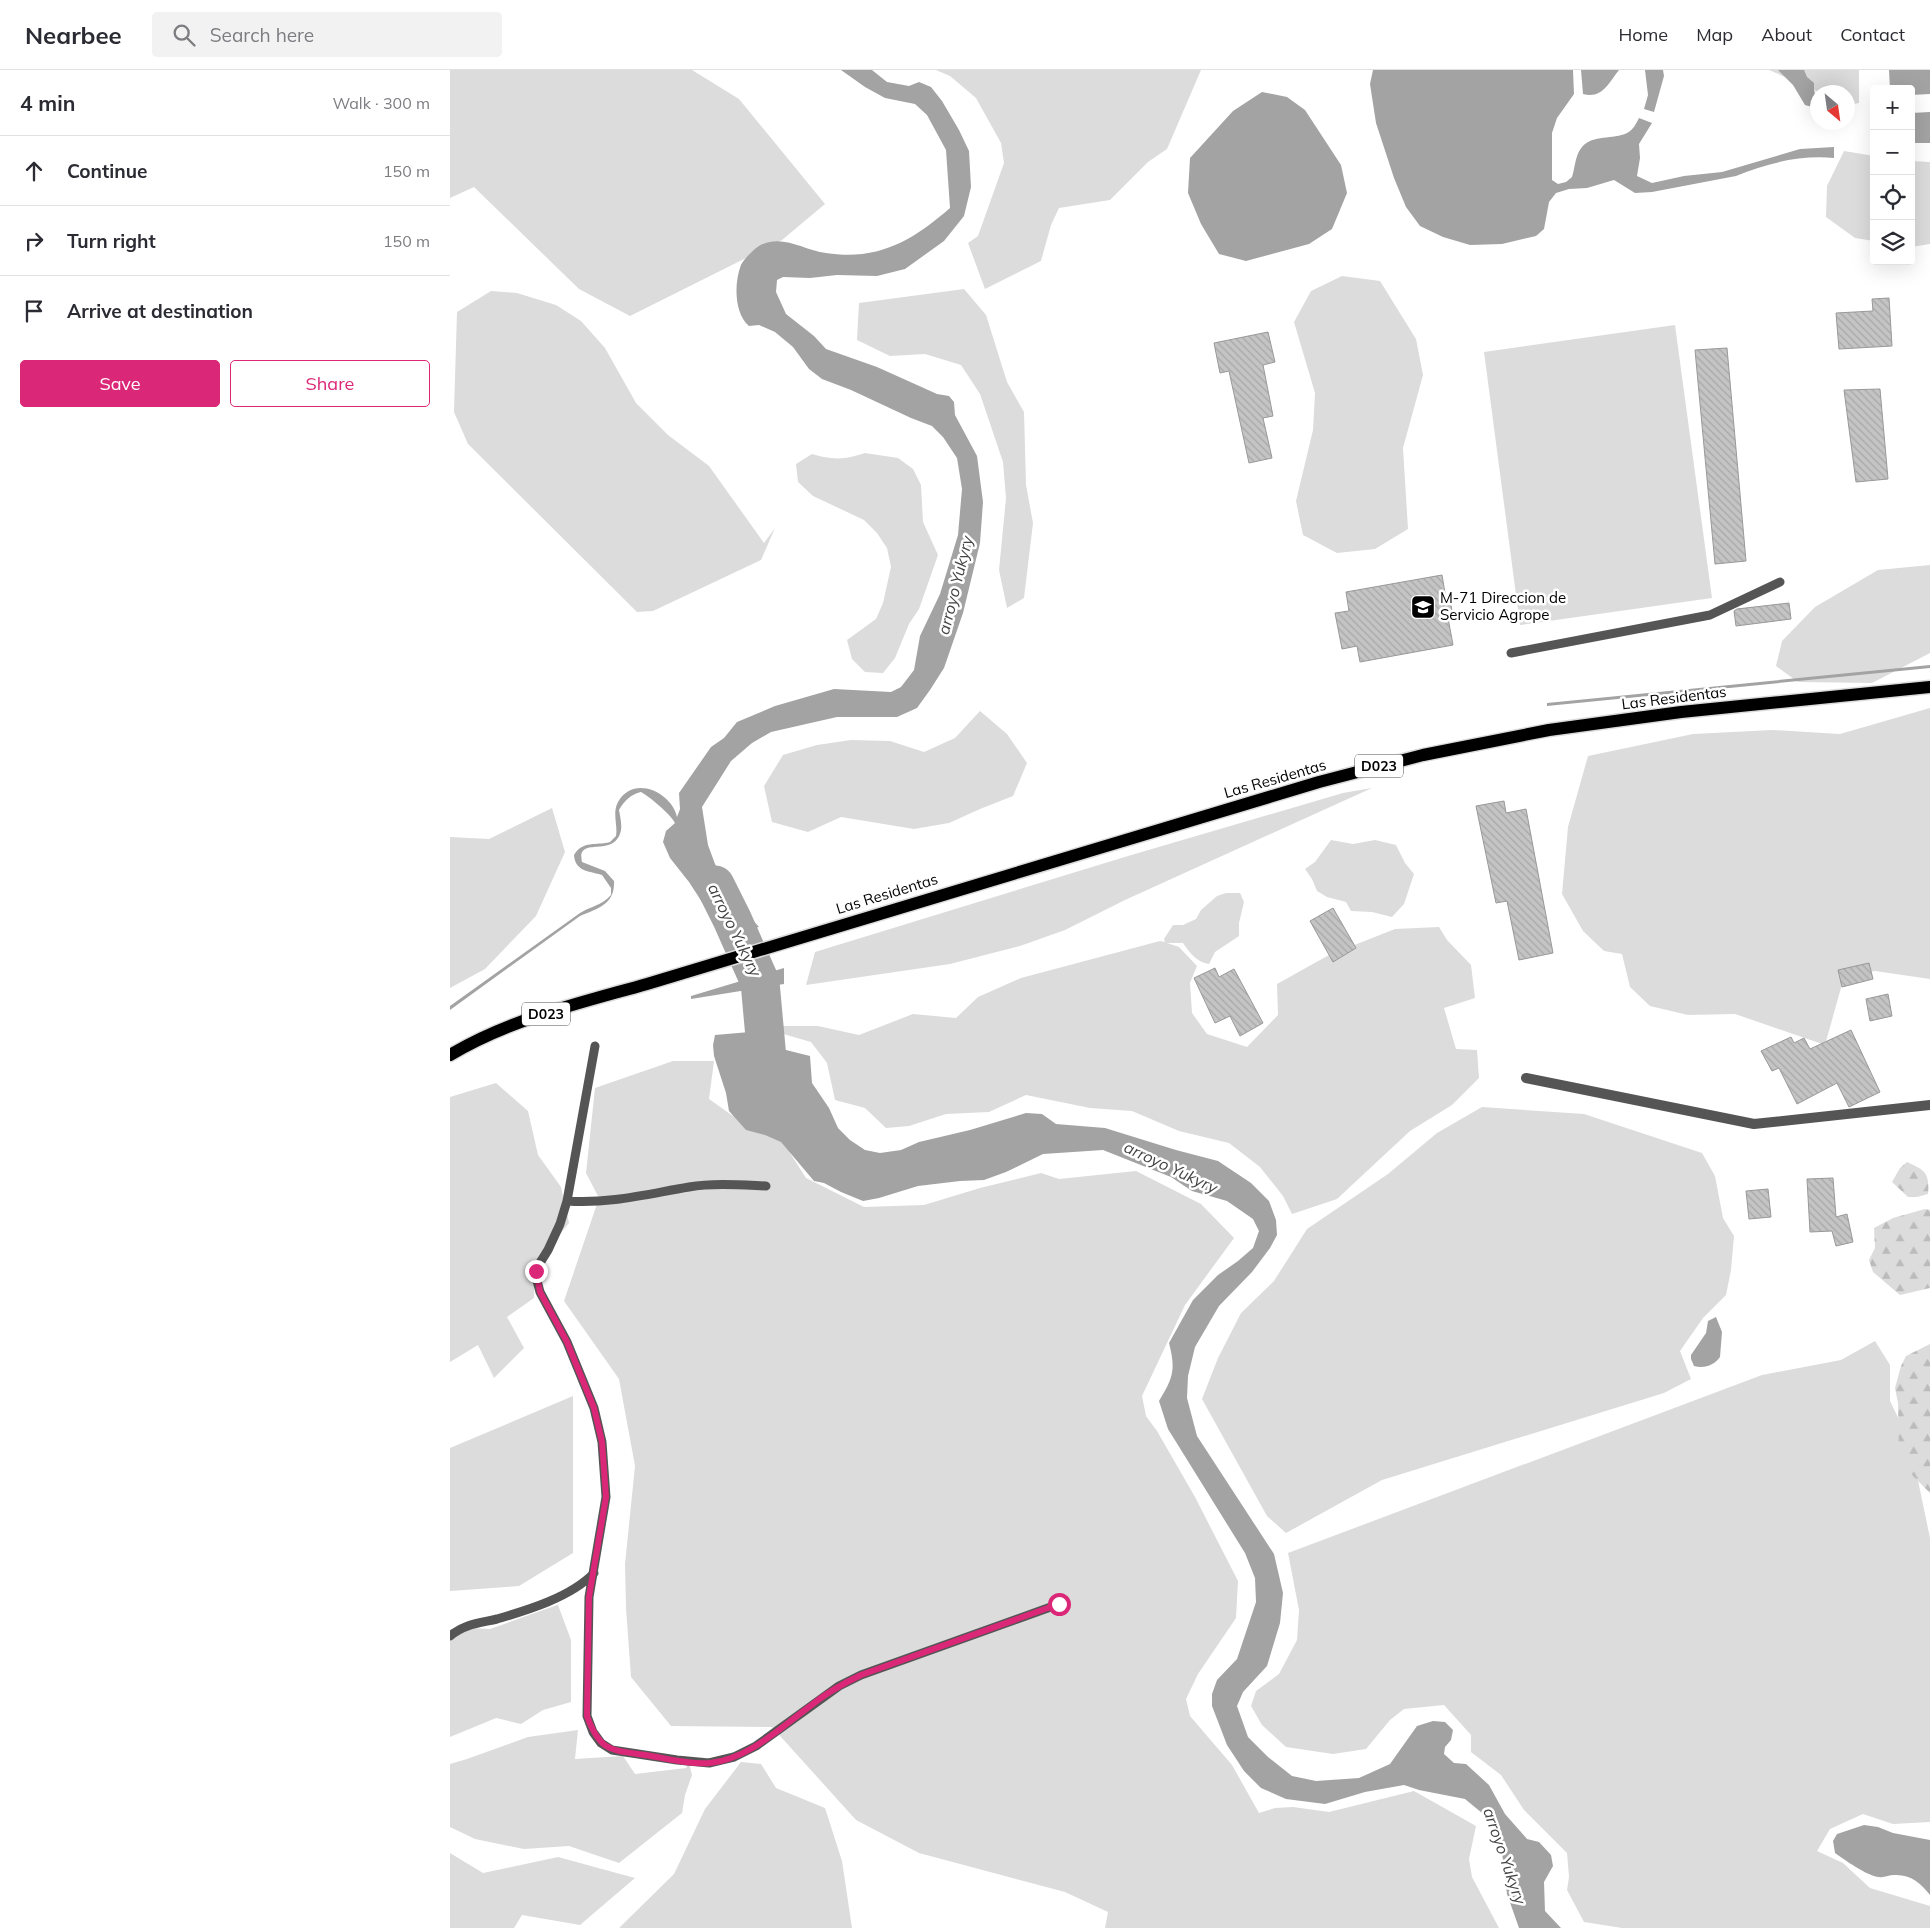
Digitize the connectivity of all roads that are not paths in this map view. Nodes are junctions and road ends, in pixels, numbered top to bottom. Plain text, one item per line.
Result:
1 (1780, 582) dead end
2 (1511, 653) dead end
3 (1930, 686) edge
4 (595, 1046) dead end
5 (450, 1055) edge
6 (1526, 1078) dead end
7 (1930, 1105) edge
8 (766, 1186) dead end
9 (567, 1201) junction
10 (594, 1573) junction
11 (1059, 1604) dead end
12 (450, 1636) edge

1 - 2 lane
3 - 5 main road, Las Residentas / D023
4 - 9 lane
6 - 7 street
8 - 9 lane
9 - 10 lane
10 - 11 lane
10 - 12 lane

